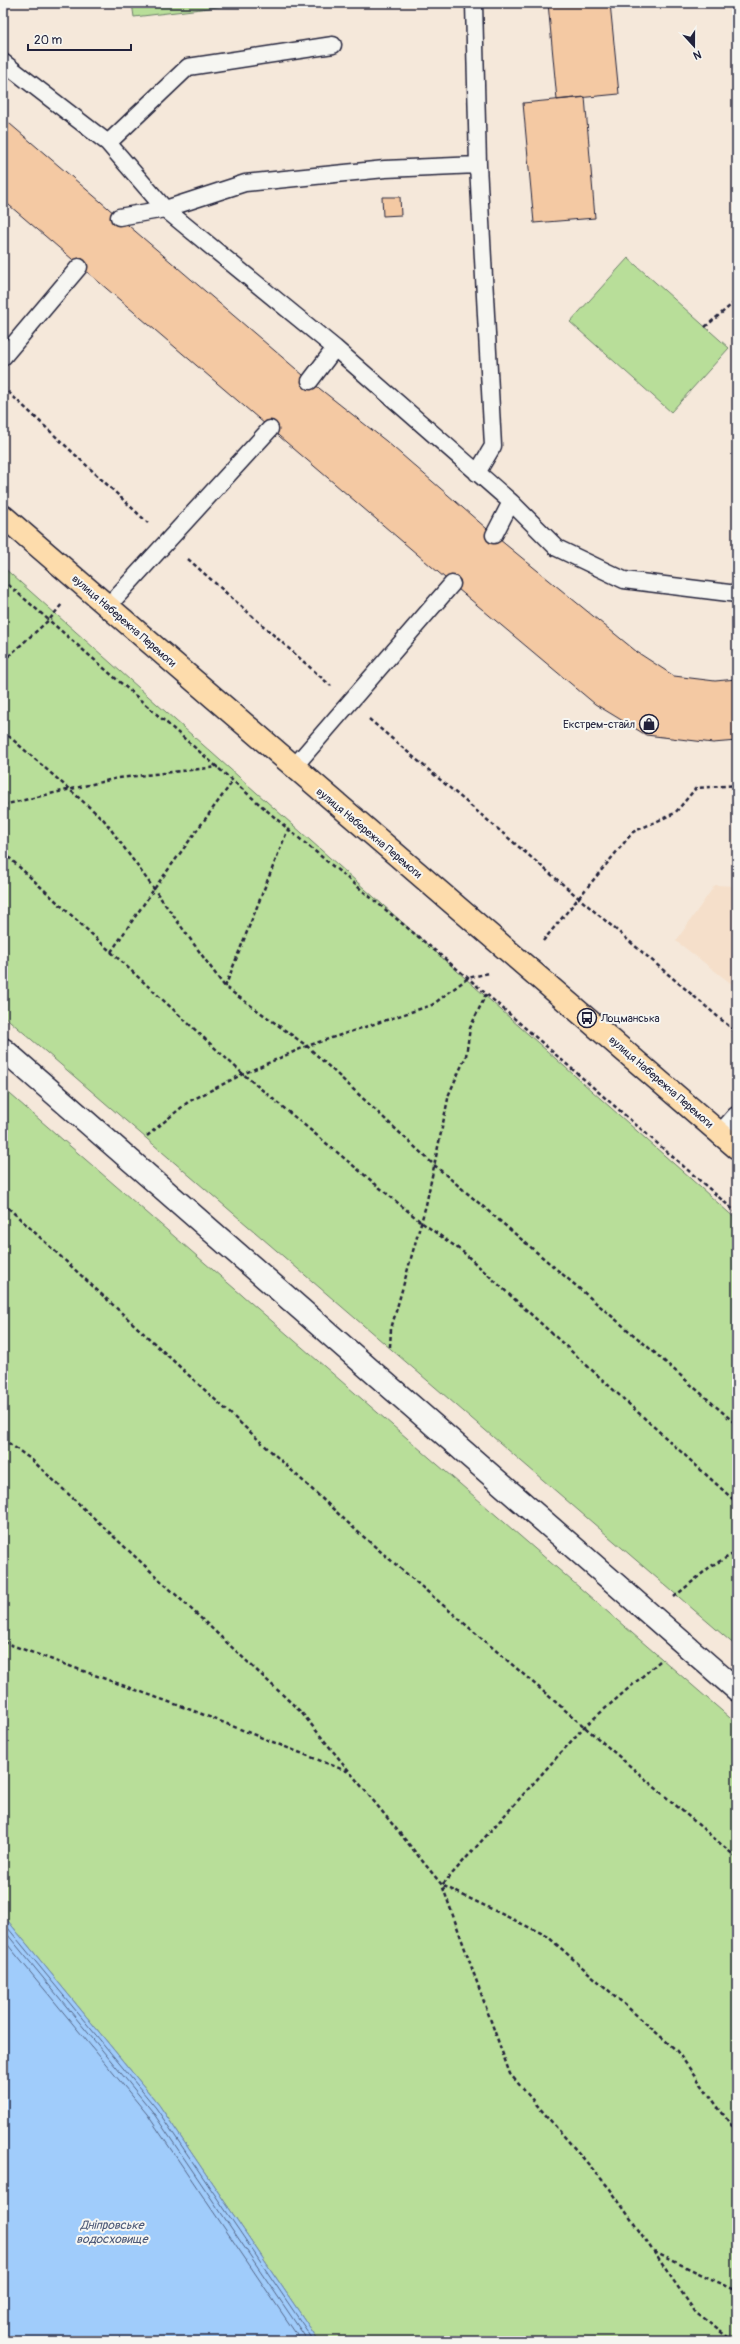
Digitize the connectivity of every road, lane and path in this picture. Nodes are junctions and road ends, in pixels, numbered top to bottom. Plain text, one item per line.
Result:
1 (474, 3) edge
2 (333, 45) dead end
3 (3, 62) edge
4 (108, 143) junction
5 (478, 165) junction
6 (165, 209) junction
7 (119, 217) dead end
8 (79, 266) dead end
9 (737, 300) edge
10 (705, 327) dead end
11 (335, 348) junction
12 (3, 358) edge
13 (310, 381) dead end
14 (3, 387) edge
15 (270, 428) dead end
16 (477, 473) junction
17 (511, 502) junction
18 (3, 516) edge
19 (494, 535) dead end
20 (168, 542) junction
21 (3, 580) edge
22 (80, 582) junction
23 (452, 584) dead end
24 (737, 594) edge
25 (108, 606) junction
26 (50, 619) junction
27 (3, 660) edge
28 (349, 702) junction
29 (3, 731) edge
30 (218, 767) junction
31 (293, 768) junction
32 (233, 780) junction
33 (737, 785) edge
34 (70, 790) junction
35 (3, 805) edge
36 (288, 829) junction
37 (3, 852) edge
38 (154, 889) junction
39 (580, 897) junction
40 (111, 952) junction
41 (523, 964) junction
42 (468, 978) junction
43 (225, 987) junction
44 (486, 994) junction
45 (737, 1033) edge
46 (307, 1046) junction
47 (3, 1049) edge
48 (243, 1074) junction
49 (737, 1118) edge
50 (730, 1142) edge
51 (124, 1155) junction
52 (433, 1164) junction
53 (3, 1203) edge
54 (737, 1214) edge
55 (421, 1222) junction
56 (387, 1385) junction
57 (737, 1425) edge
58 (3, 1439) edge
59 (737, 1503) edge
60 (737, 1552) edge
61 (652, 1616) junction
62 (3, 1642) edge
63 (682, 1642) junction
64 (737, 1690) edge
65 (584, 1727) junction
66 (350, 1772) junction
67 (737, 1858) edge
68 (442, 1885) junction
69 (737, 2133) edge
70 (653, 2251) junction
71 (737, 2291) edge
72 (733, 2341) edge

1 - 5 lane
2 - 4 lane
3 - 4 lane
4 - 6 lane
5 - 6 lane
5 - 16 lane
6 - 7 lane
6 - 11 lane
8 - 12 lane
9 - 10 path
11 - 13 lane
11 - 16 lane
14 - 20 path
15 - 20 lane
16 - 17 lane
17 - 19 lane
17 - 24 lane
18 - 22 main road, вулиця Набережна Перемоги
20 - 25 lane
20 - 28 path
21 - 26 path
22 - 25 main road, вулиця Набережна Перемоги
22 - 26 path
23 - 28 lane
25 - 31 main road, вулиця Набережна Перемоги
26 - 27 path
26 - 30 path
28 - 31 lane
28 - 39 path
29 - 34 path
30 - 32 path
30 - 34 path
31 - 41 main road, вулиця Набережна Перемоги
32 - 36 path
32 - 38 path
33 - 39 path
34 - 35 path
34 - 38 path
36 - 42 path
36 - 43 path
37 - 40 path
38 - 40 path
38 - 43 path
39 - 41 path
39 - 45 path
40 - 48 path
41 - 42 path
41 - 50 main road, вулиця Набережна Перемоги
42 - 44 path
42 - 46 path
43 - 46 path
44 - 52 path
44 - 54 path
46 - 48 path
46 - 52 path
47 - 51 street
48 - 51 path
48 - 55 path
49 - 50 street
51 - 56 street
52 - 55 path
52 - 57 path
53 - 65 path
55 - 56 path
55 - 59 path
56 - 61 street
58 - 66 path
60 - 61 path
61 - 63 street
62 - 66 path
63 - 64 street
63 - 65 path
65 - 67 path
65 - 68 path
66 - 68 path
68 - 69 path
68 - 70 path
70 - 71 path
70 - 72 path

